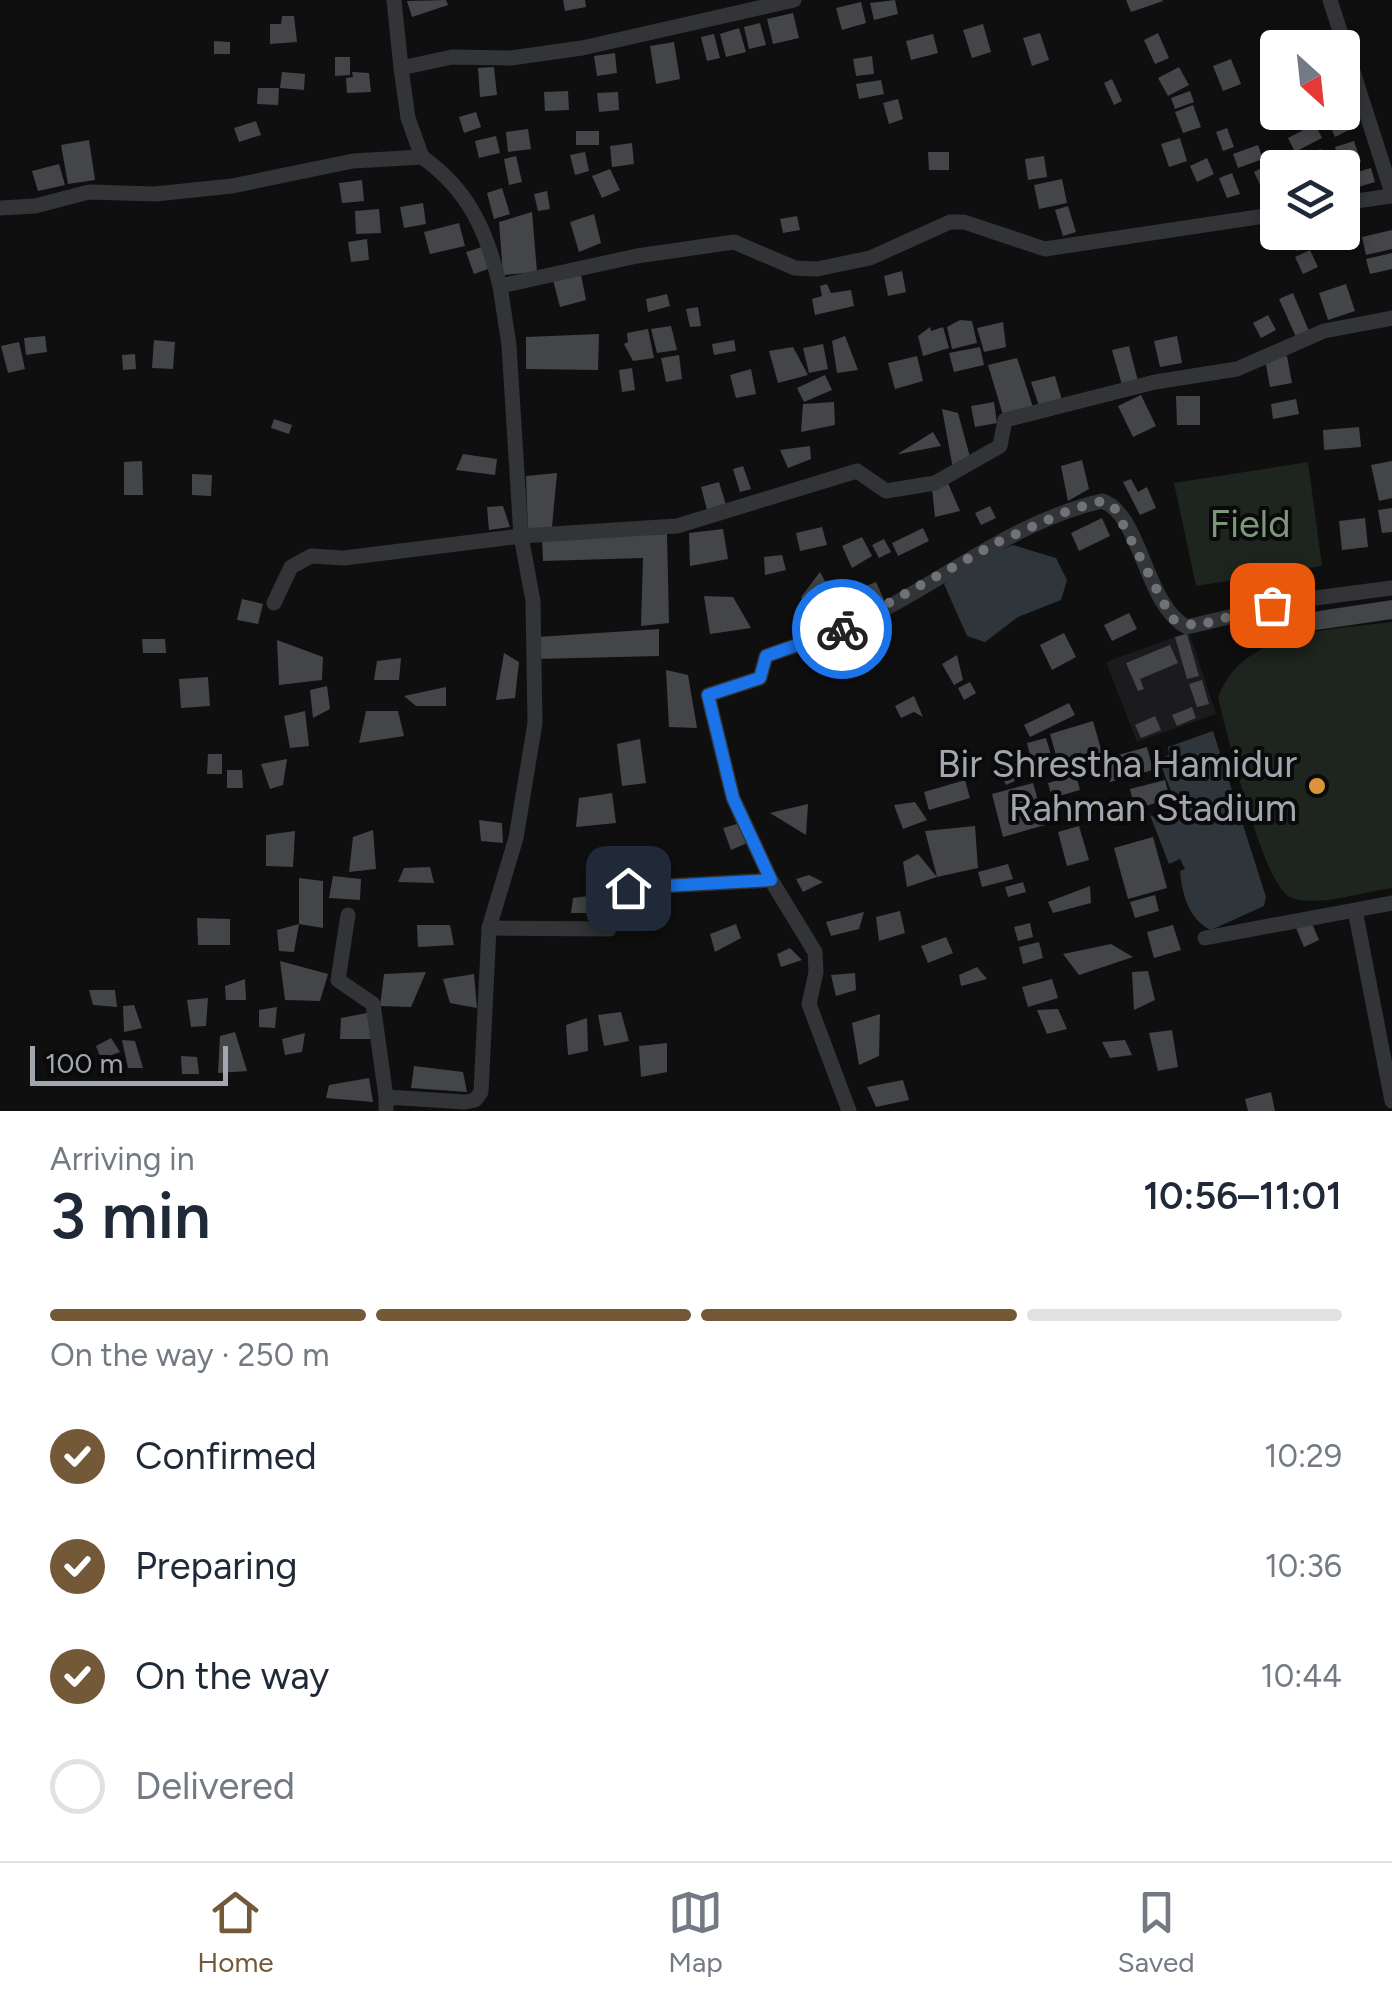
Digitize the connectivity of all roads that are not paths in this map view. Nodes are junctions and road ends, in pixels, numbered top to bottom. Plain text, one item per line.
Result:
1 (394, 0) edge
2 (794, 0) edge
3 (1330, 0) edge
4 (402, 68) junction
5 (422, 157) junction
6 (1392, 194) edge
7 (1360, 200) edge
8 (0, 208) edge
9 (1260, 217) edge
10 (500, 286) junction
11 (1392, 318) edge
12 (520, 536) junction
13 (1392, 588) edge
14 (274, 604) dead end
15 (771, 880) junction
16 (1392, 903) edge
17 (1355, 910) junction
18 (348, 916) dead end
19 (489, 928) junction
20 (1205, 938) dead end
21 (1392, 1100) edge
22 (386, 1104) edge
23 (849, 1111) edge

1 - 4 street
2 - 4 street
3 - 6 street
4 - 5 street
5 - 8 street
5 - 10 street
6 - 7 street
9 - 10 street
10 - 12 street
11 - 12 street
12 - 14 street
12 - 19 street
13 - 15 street
15 - 19 street
15 - 23 street
16 - 17 street
17 - 20 street
17 - 21 street
18 - 22 street
19 - 22 street

